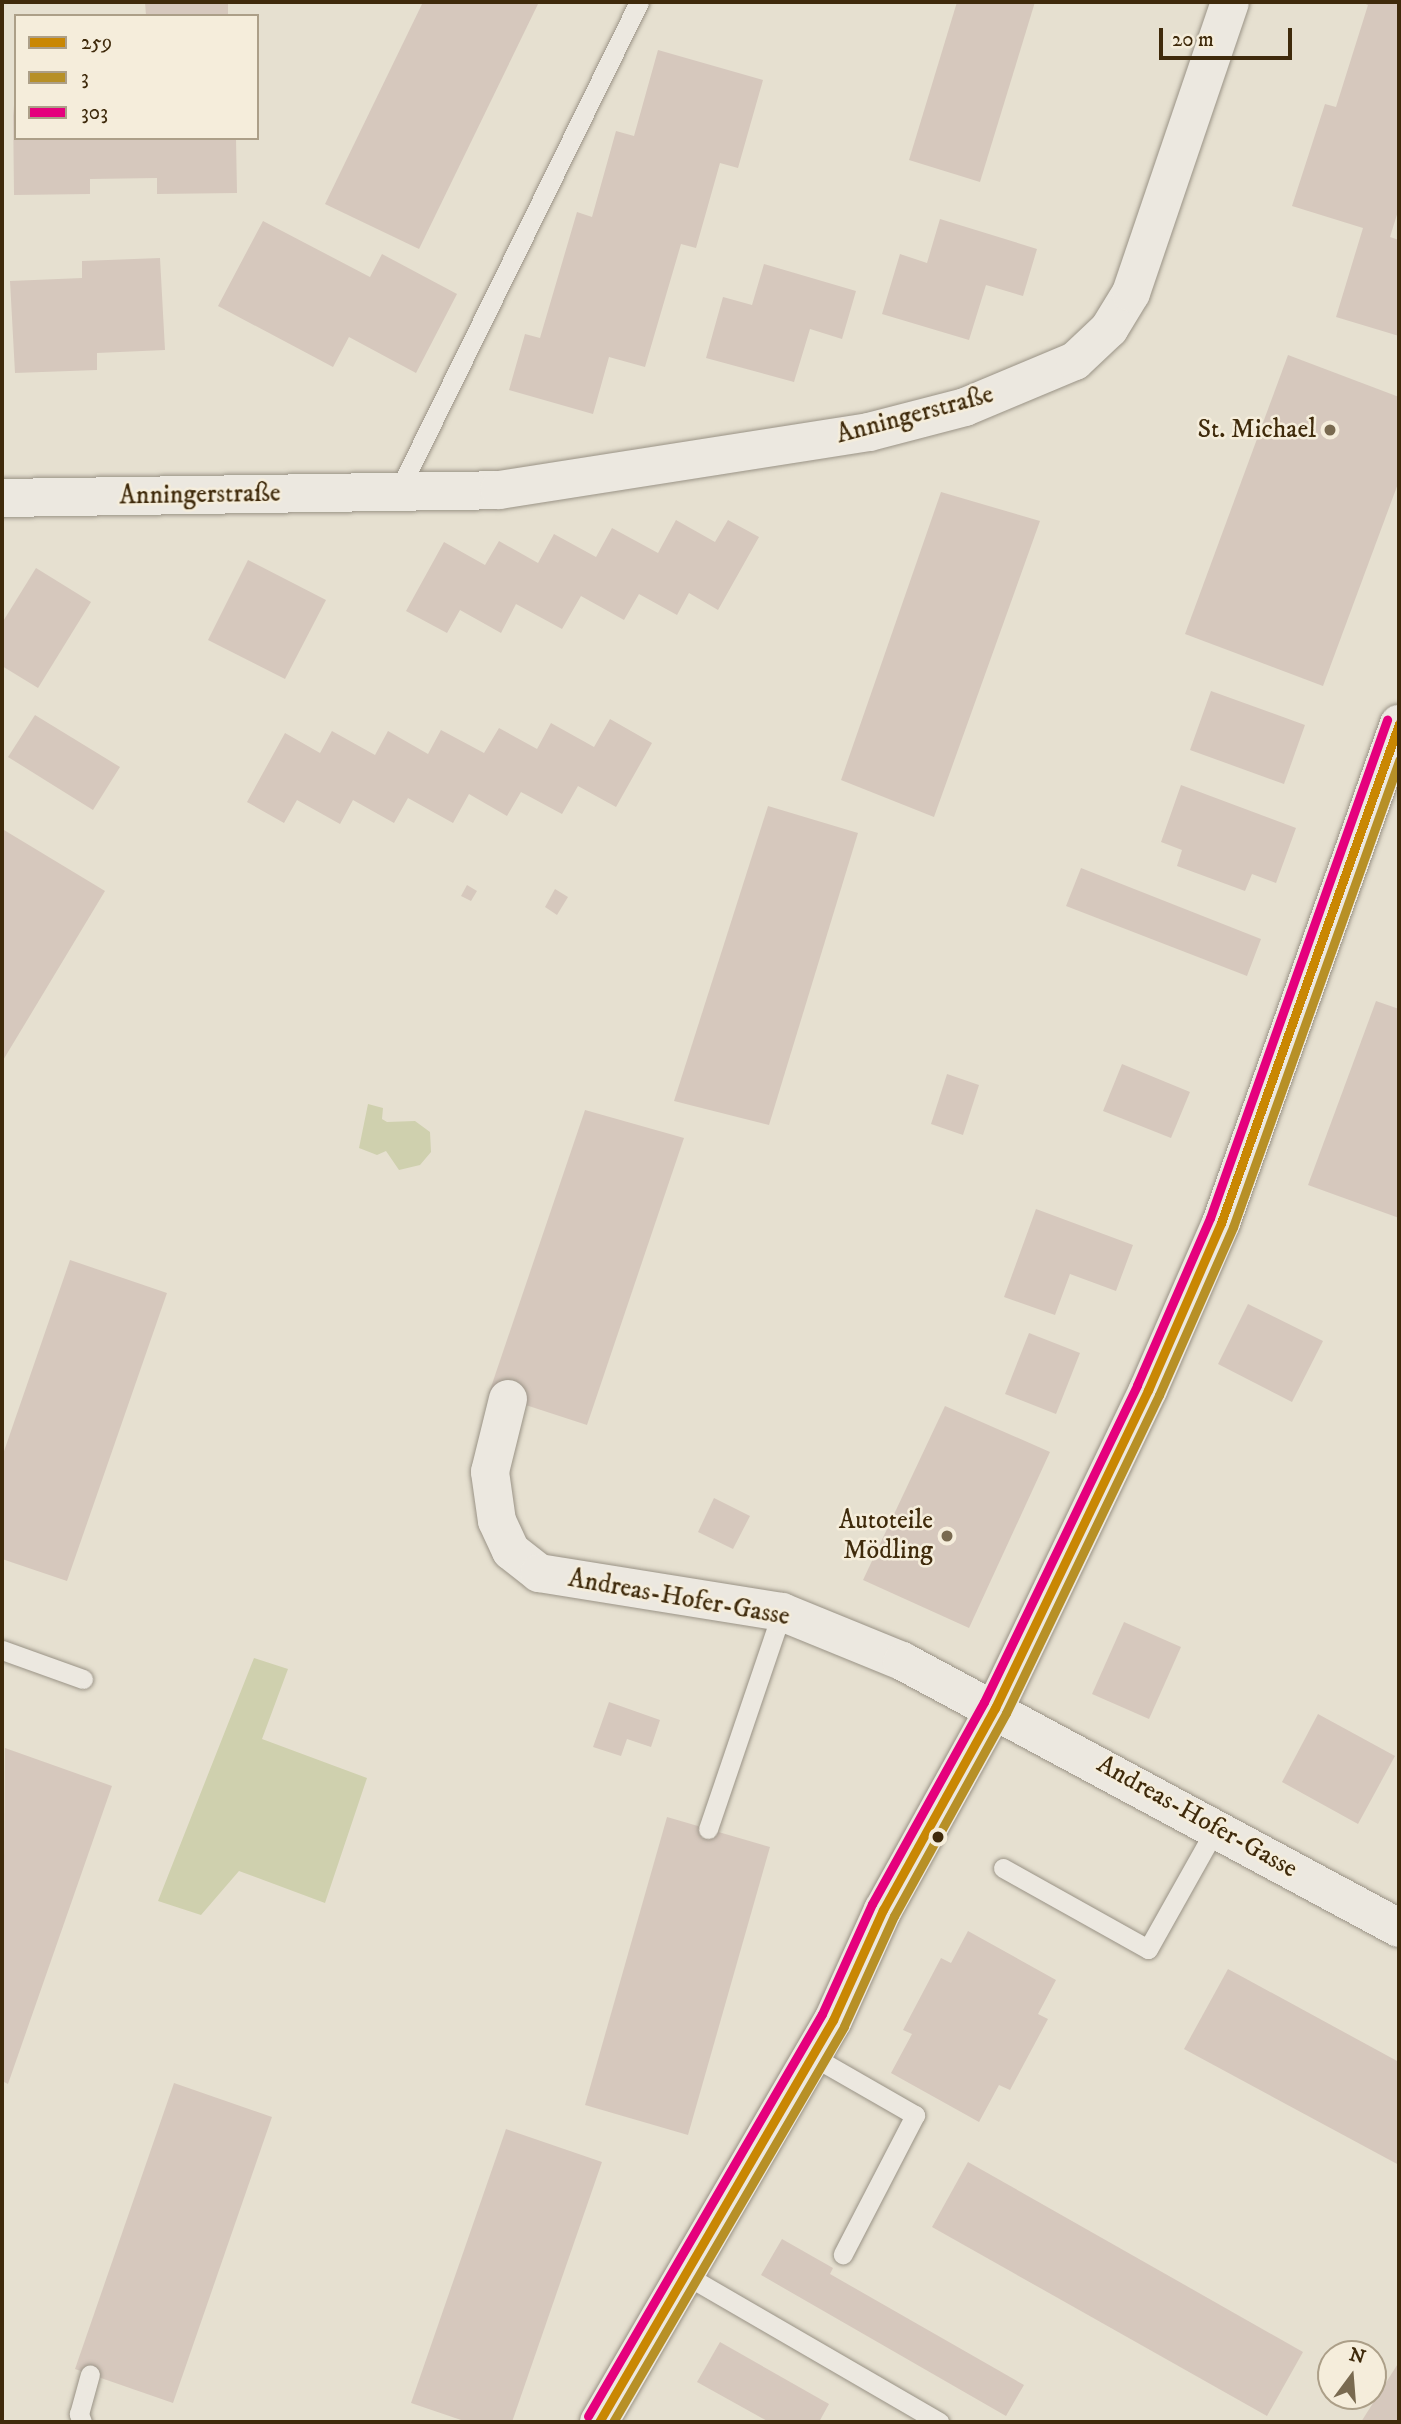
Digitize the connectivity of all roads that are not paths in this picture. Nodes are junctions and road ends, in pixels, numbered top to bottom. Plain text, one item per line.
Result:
1 (639, 2) edge
2 (1230, 2) edge
3 (398, 492) junction
4 (2, 498) edge
5 (1399, 724) edge
6 (508, 1399) dead end
7 (782, 1612) junction
8 (2, 1650) edge
9 (83, 1679) dead end
10 (995, 1708) junction
11 (1216, 1828) junction
12 (708, 1829) dead end
13 (1003, 1868) dead end
14 (1399, 1928) edge
15 (812, 2056) junction
16 (843, 2254) dead end
17 (684, 2274) junction
18 (90, 2374) dead end
19 (82, 2422) edge
20 (599, 2422) edge
21 (939, 2422) edge

1 - 3 lane
2 - 3 street, Anningerstraße
3 - 4 street, Anningerstraße
5 - 10 street
6 - 7 street, Andreas-Hofer-Gasse
7 - 10 street, Andreas-Hofer-Gasse
7 - 12 lane
8 - 9 lane
10 - 11 street, Andreas-Hofer-Gasse
10 - 15 street
11 - 13 lane
11 - 14 street, Andreas-Hofer-Gasse
15 - 16 lane
15 - 17 street
17 - 20 street
17 - 21 lane
18 - 19 lane

